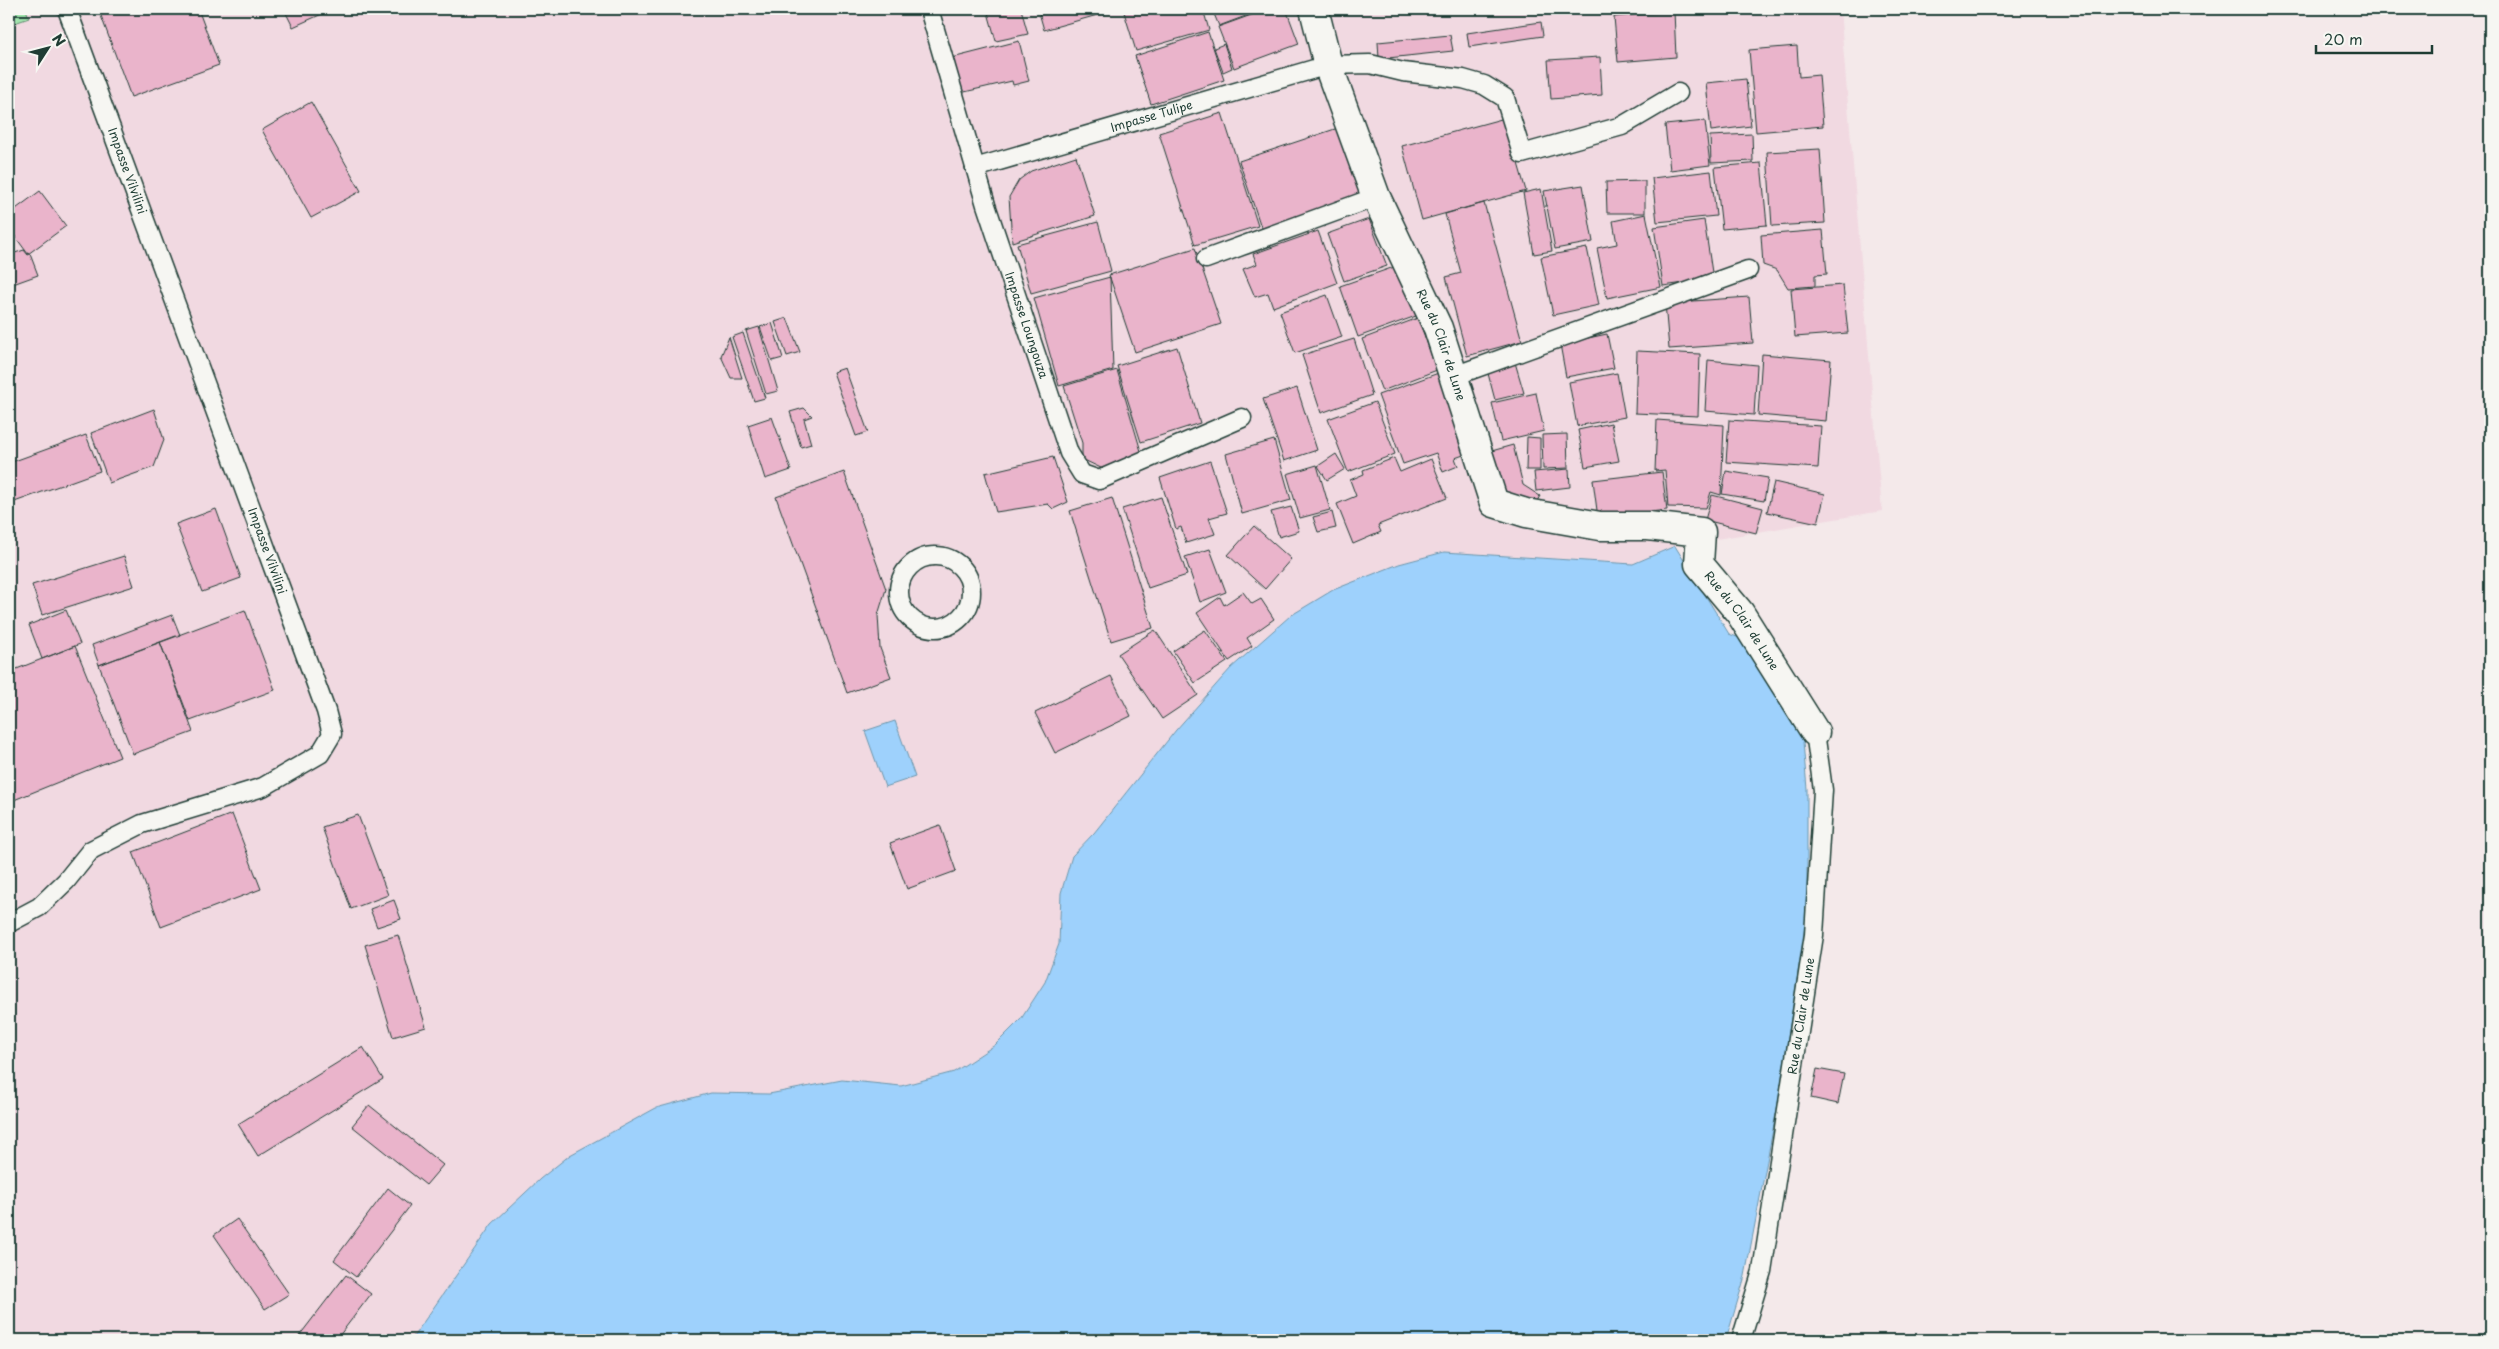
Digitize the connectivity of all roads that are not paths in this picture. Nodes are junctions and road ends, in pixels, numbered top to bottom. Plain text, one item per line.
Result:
1 (67, 9) edge
2 (929, 9) edge
3 (1314, 9) edge
4 (1328, 65) junction
5 (1678, 93) dead end
6 (975, 168) junction
7 (1376, 197) junction
8 (1206, 259) dead end
9 (1748, 270) dead end
10 (1454, 376) junction
11 (1242, 418) dead end
12 (932, 555) joint
13 (1815, 732) joint
14 (9, 923) edge
15 (1741, 1340) edge

1 - 14 lane, Impasse Vilvilini
2 - 6 lane, Impasse Loungouza
3 - 4 street, Rue du Clair de Lune
4 - 5 lane, Impasse Tulipe
4 - 6 lane, Impasse Tulipe
4 - 7 street, Rue du Clair de Lune
6 - 11 lane, Impasse Loungouza
7 - 8 lane
7 - 10 street, Rue du Clair de Lune
9 - 10 lane
10 - 13 street, Rue du Clair de Lune
12 - 12 lane
13 - 15 lane, Rue du Clair de Lune

